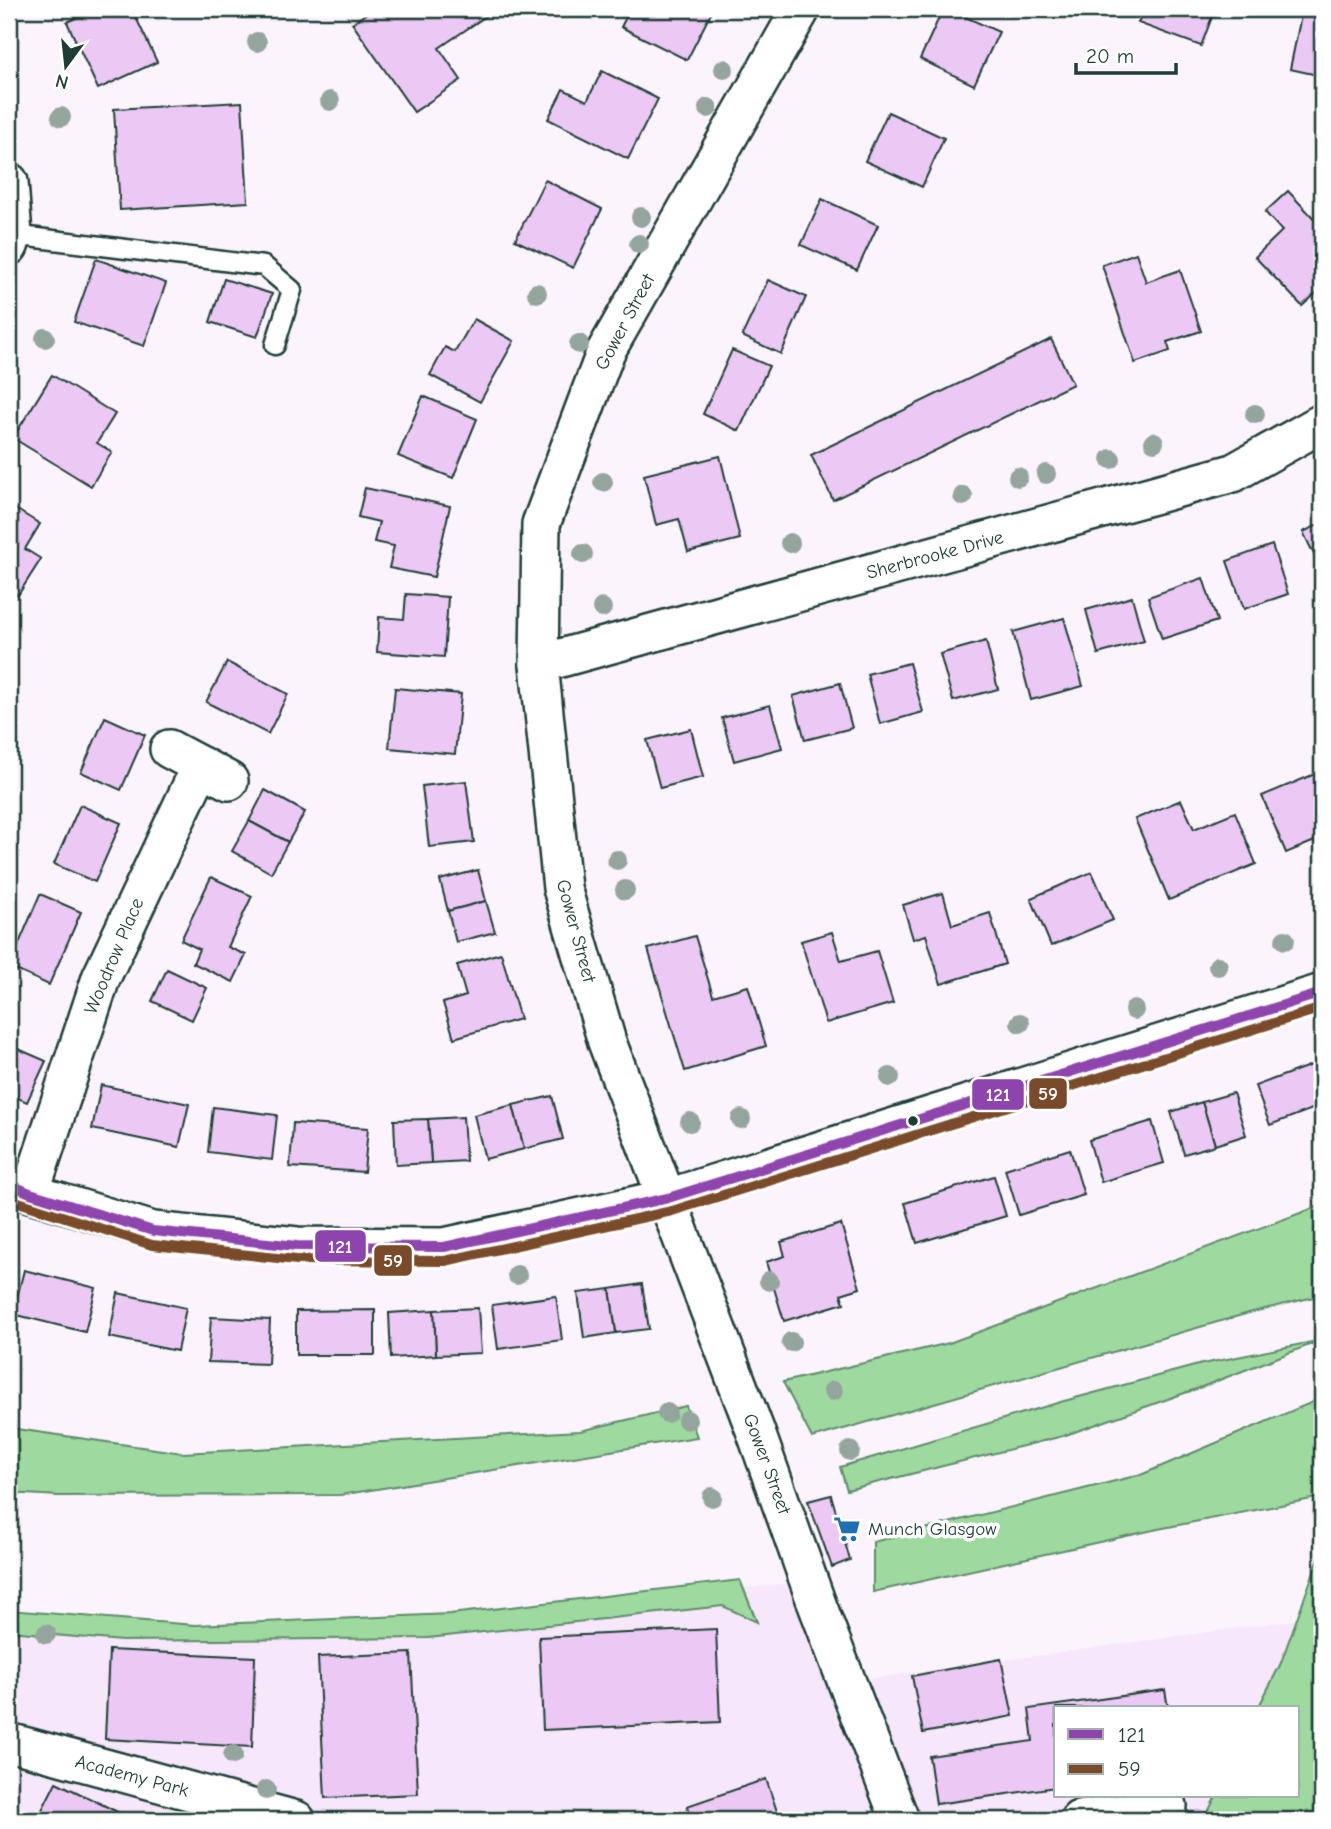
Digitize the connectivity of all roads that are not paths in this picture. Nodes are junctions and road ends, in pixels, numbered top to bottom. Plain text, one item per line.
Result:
1 (801, 9) edge
2 (9, 182) edge
3 (11, 241) edge
4 (275, 345) dead end
5 (1322, 423) edge
6 (539, 664) junction
7 (200, 765) dead end
8 (1322, 993) edge
9 (19, 1188) edge
10 (668, 1198) junction
11 (9, 1742) edge
12 (1168, 1806) dead end
13 (296, 1820) edge
14 (900, 1820) edge
15 (1079, 1820) edge

1 - 6 street, Gower Street
2 - 3 street
3 - 4 lane
5 - 6 street, Sherbrooke Drive
6 - 10 street, Gower Street
7 - 9 street, Woodrow Place
8 - 10 street
9 - 10 street
10 - 14 street, Gower Street
11 - 13 street, Academy Park
12 - 15 street

